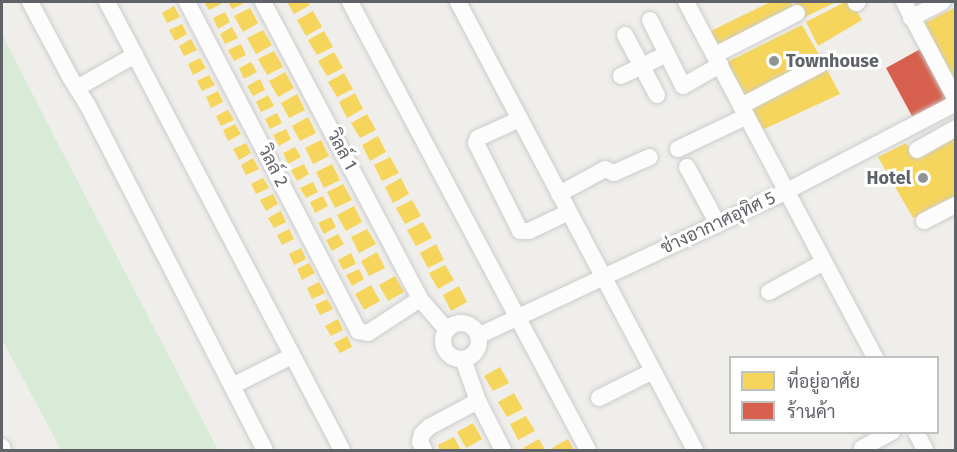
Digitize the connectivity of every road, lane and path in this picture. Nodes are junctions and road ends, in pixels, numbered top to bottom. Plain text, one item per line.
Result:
1 (30, 2) edge
2 (107, 2) edge
3 (188, 2) edge
4 (263, 2) edge
5 (350, 2) edge
6 (458, 2) edge
7 (686, 2) edge
8 (904, 2) edge
9 (942, 2) edge
10 (797, 13) dead end
11 (911, 18) junction
12 (650, 20) dead end
13 (625, 35) dead end
14 (667, 54) junction
15 (135, 55) junction
16 (717, 60) junction
17 (821, 64) dead end
18 (642, 66) junction
19 (621, 76) dead end
20 (77, 88) junction
21 (657, 94) dead end
22 (956, 102) edge
23 (744, 111) junction
24 (520, 119) junction
25 (956, 128) edge
26 (678, 149) dead end
27 (917, 150) dead end
28 (650, 157) dead end
29 (687, 167) dead end
30 (787, 191) junction
31 (559, 194) junction
32 (956, 205) edge
33 (569, 212) junction
34 (924, 221) dead end
35 (718, 224) junction
36 (824, 262) junction
37 (603, 277) junction
38 (769, 292) dead end
39 (420, 299) junction
40 (519, 317) junction
41 (447, 330) junction
42 (477, 336) junction
43 (292, 356) junction
44 (874, 356) edge
45 (463, 359) junction
46 (653, 371) junction
47 (232, 386) junction
48 (599, 398) dead end
49 (478, 401) junction
50 (888, 434) edge
51 (916, 434) edge
52 (422, 446) edge
53 (862, 448) dead end
54 (265, 450) edge
55 (342, 450) edge
56 (503, 450) edge
57 (588, 450) edge
58 (695, 450) edge
59 (926, 450) edge

1 - 20 street
2 - 15 street
3 - 39 street, วิลล์ 2
4 - 39 street, วิลล์ 1
5 - 40 street
6 - 24 street
7 - 16 street
8 - 11 street
9 - 11 street
10 - 16 street
11 - 22 street
12 - 14 street
13 - 18 street
14 - 16 street
14 - 18 street
15 - 20 street
15 - 43 street
16 - 23 street
17 - 23 street
18 - 19 street
18 - 21 street
20 - 47 street
22 - 30 street, ช่างอากาศอุทิศ 5
23 - 26 street
23 - 30 street
24 - 31 street
24 - 33 street
25 - 27 street
28 - 31 street
29 - 35 street
30 - 35 street, ช่างอากาศอุทิศ 5
30 - 36 street
31 - 33 street
32 - 34 street
33 - 37 street
35 - 37 street, ช่างอากาศอุทิศ 5
36 - 38 street
36 - 44 street
37 - 40 street, ช่างอากาศอุทิศ 5
37 - 46 street
39 - 41 street, วิลล์ 1
40 - 42 street, ช่างอากาศอุทิศ 5
40 - 57 street
41 - 42 street
41 - 45 street
42 - 45 street
43 - 47 street
43 - 55 street
45 - 49 street
46 - 48 street
46 - 58 street
47 - 54 street
49 - 52 street
49 - 56 street
50 - 53 street
51 - 59 street

